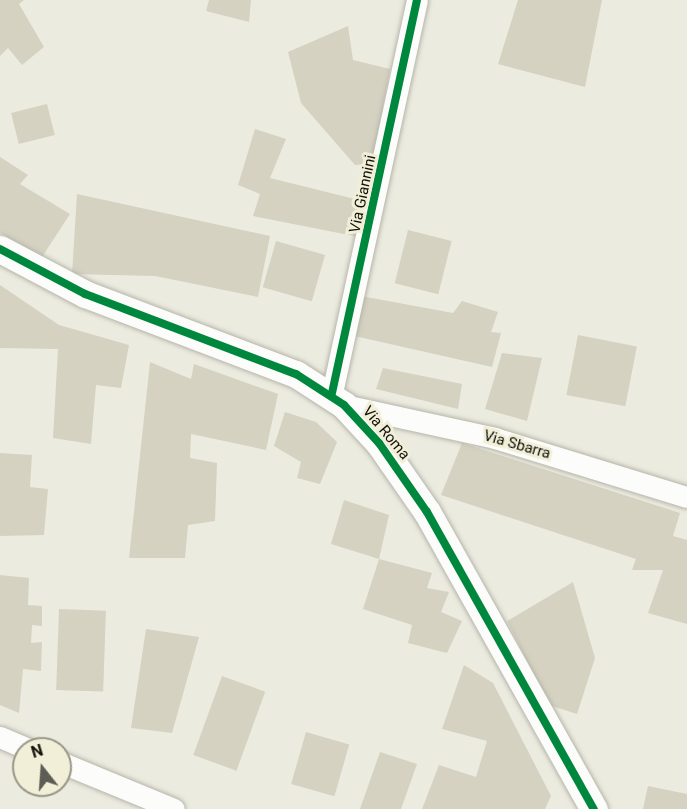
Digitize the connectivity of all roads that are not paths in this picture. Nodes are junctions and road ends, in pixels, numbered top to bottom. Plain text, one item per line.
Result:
1 (417, 0) edge
2 (0, 249) edge
3 (338, 399) junction
4 (687, 497) edge
5 (72, 767) edge
6 (174, 809) edge
7 (594, 809) edge

1 - 3 street, Via Giannini
2 - 3 street, Via Roma
3 - 4 street, Via Sbarra
3 - 7 street, Via Roma
5 - 6 street

